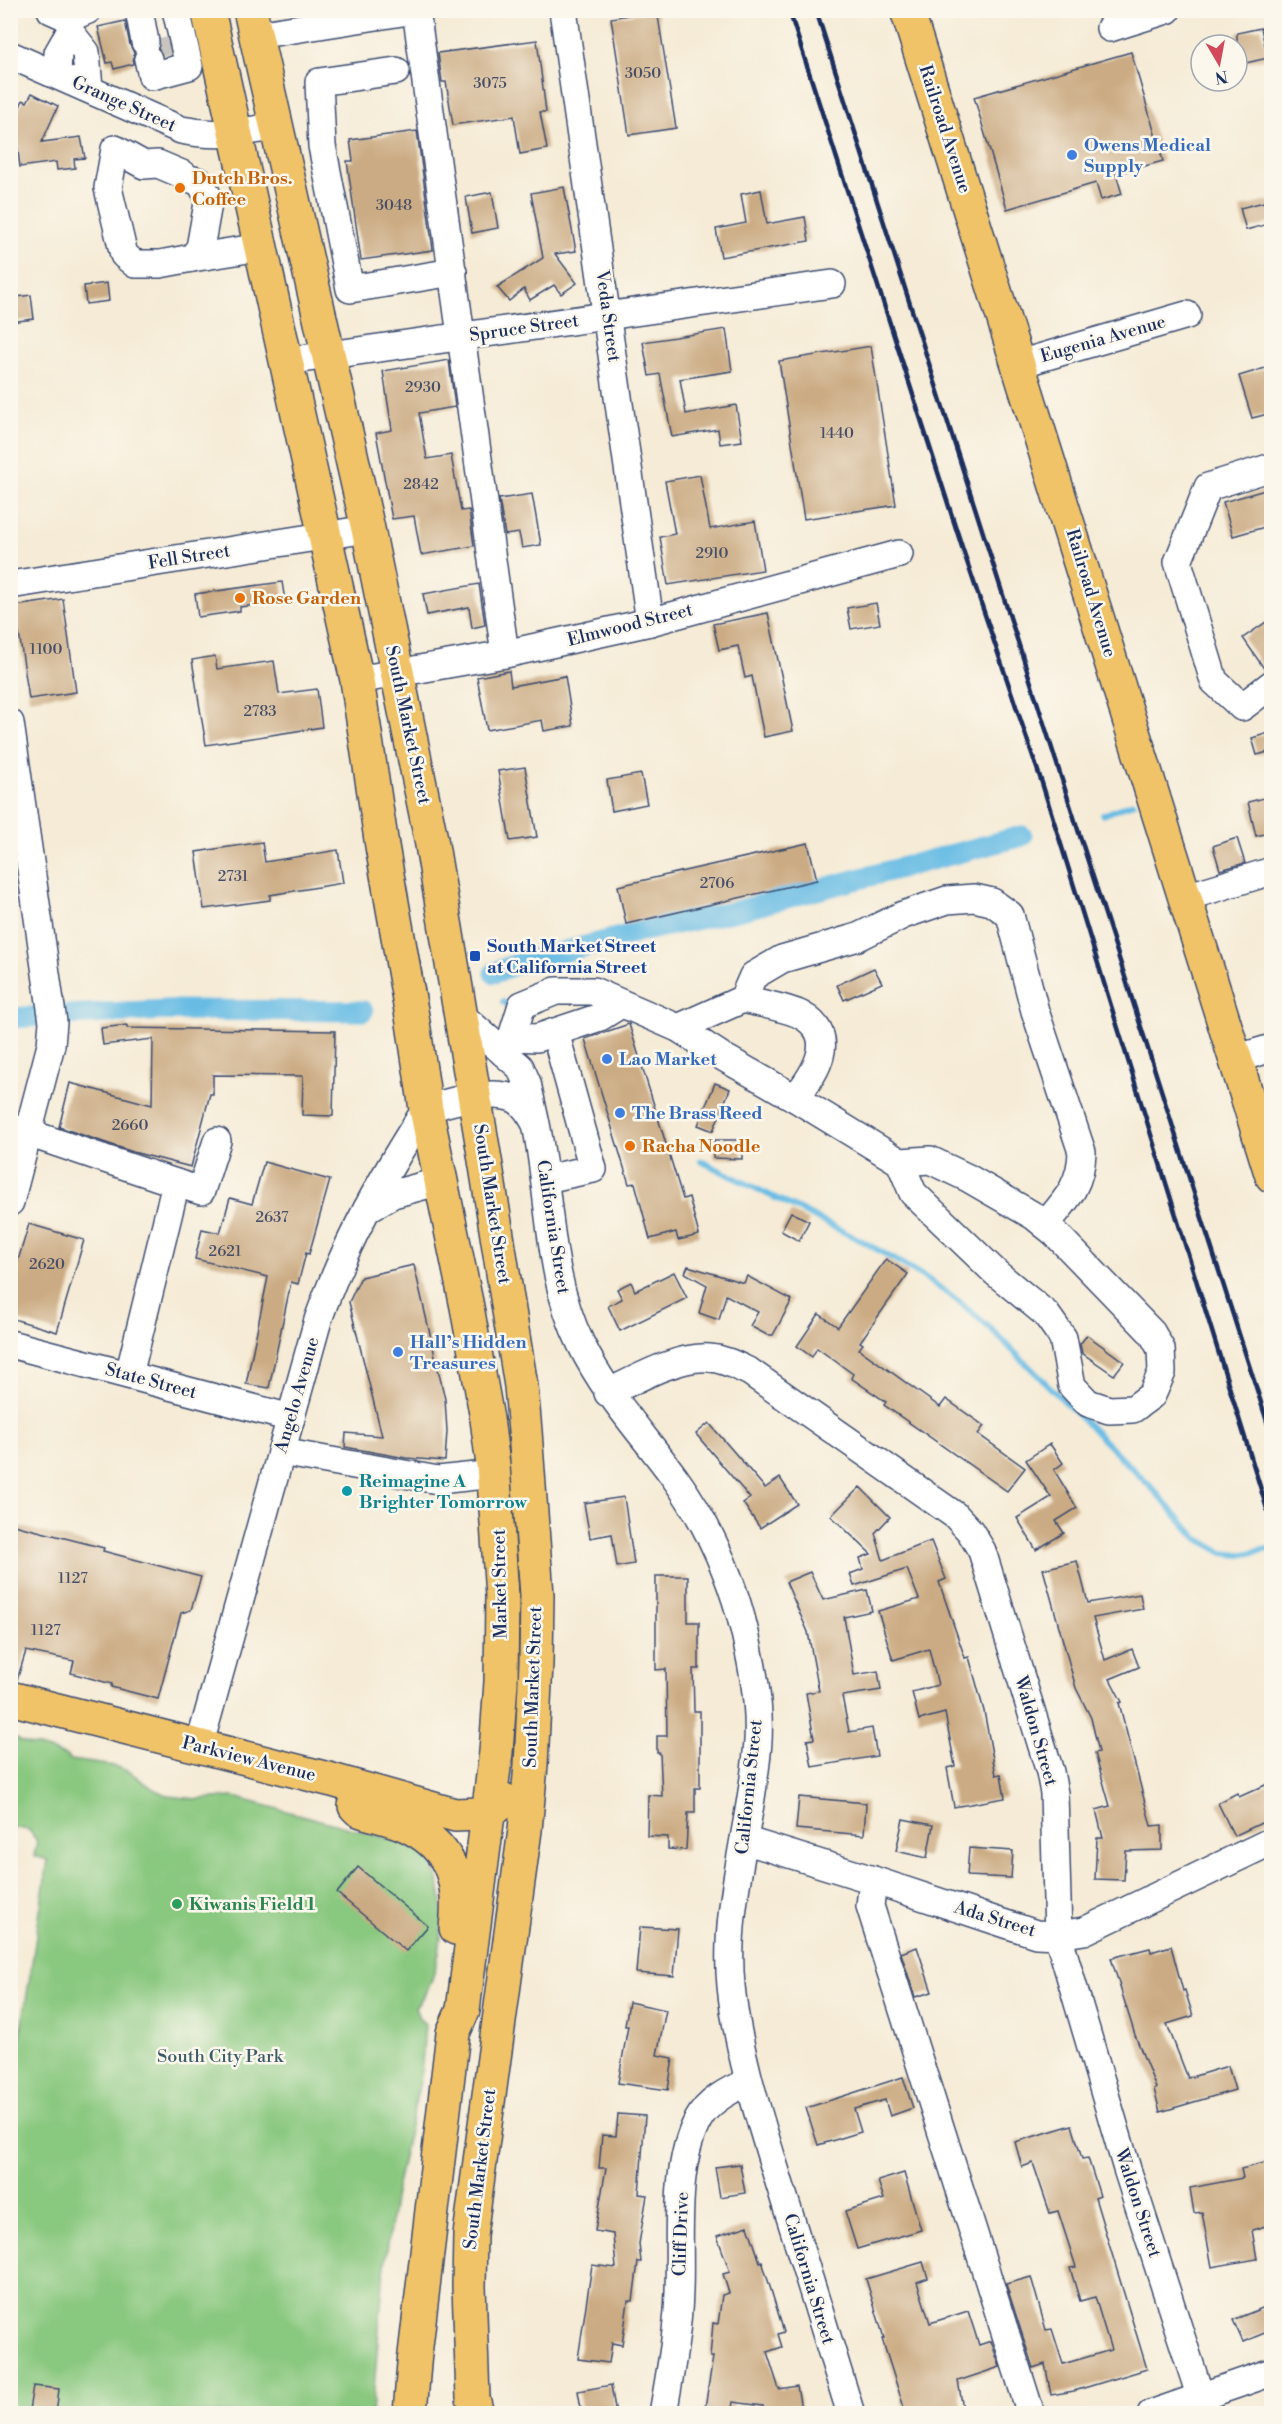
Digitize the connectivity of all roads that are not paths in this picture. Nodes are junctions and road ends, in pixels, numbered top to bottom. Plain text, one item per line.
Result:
1 (139, 10) edge
2 (158, 10) edge
3 (176, 10) edge
4 (208, 10) edge
5 (415, 10) edge
6 (563, 10) edge
7 (907, 10) edge
8 (1167, 10) edge
9 (348, 16) edge
10 (69, 18) edge
11 (253, 23) edge
12 (1110, 28) dead end
13 (159, 53) junction
14 (10, 55) edge
15 (396, 71) dead end
16 (57, 75) junction
17 (89, 89) junction
18 (140, 112) junction
19 (276, 126) junction
20 (235, 135) junction
21 (116, 149) junction
22 (261, 247) junction
23 (192, 258) junction
24 (453, 272) junction
25 (832, 284) dead end
26 (1187, 315) dead end
27 (608, 316) junction
28 (462, 336) junction
29 (328, 355) junction
30 (286, 361) junction
31 (1019, 364) junction
32 (1272, 467) edge
33 (368, 529) junction
34 (326, 536) junction
35 (899, 554) dead end
36 (10, 585) edge
37 (650, 622) junction
38 (505, 654) junction
39 (397, 674) junction
40 (357, 680) junction
41 (1272, 684) edge
42 (10, 723) edge
43 (1272, 871) edge
44 (1186, 897) junction
45 (743, 999) junction
46 (621, 1004) junction
47 (462, 1016) junction
48 (678, 1028) junction
49 (555, 1032) junction
50 (508, 1045) junction
51 (1272, 1048) edge
52 (1236, 1059) junction
53 (474, 1096) junction
54 (795, 1098) junction
55 (426, 1109) junction
56 (536, 1124) junction
57 (28, 1133) junction
58 (217, 1141) dead end
59 (900, 1162) junction
60 (14, 1174) edge
61 (1272, 1176) edge
62 (545, 1179) junction
63 (441, 1181) junction
64 (176, 1184) junction
65 (10, 1202) edge
66 (367, 1209) junction
67 (1045, 1225) junction
68 (10, 1344) edge
69 (129, 1375) junction
70 (608, 1393) junction
71 (291, 1418) junction
72 (281, 1452) junction
73 (494, 1474) junction
74 (10, 1698) edge
75 (199, 1747) junction
76 (531, 1765) junction
77 (332, 1780) junction
78 (488, 1811) junction
79 (744, 1840) junction
80 (1272, 1841) edge
81 (873, 1880) junction
82 (1058, 1935) junction
83 (501, 2008) junction
84 (453, 2033) junction
85 (748, 2082) junction
86 (414, 2363) junction
87 (1272, 2372) edge
88 (1204, 2406) edge
89 (474, 2408) edge
90 (388, 2414) edge
91 (410, 2414) edge
92 (663, 2414) edge
93 (851, 2414) edge
94 (1031, 2414) edge
95 (1151, 2414) edge

1 - 13 street
2 - 13 street
3 - 13 street
4 - 20 main road
5 - 9 street
5 - 24 street
6 - 27 street, Veda Street
7 - 31 main road, Railroad Avenue
8 - 12 street
9 - 11 street
10 - 16 street
10 - 17 street
11 - 19 main road, South Market Street
13 - 18 street
14 - 16 street, Grange Street
15 - 24 street
16 - 17 street, Grange Street
17 - 18 street, Grange Street
18 - 20 street, Grange Street
18 - 21 street
19 - 20 street, Grange Street
19 - 29 main road, South Market Street
20 - 22 main road
21 - 23 street
21 - 23 street
22 - 23 street
22 - 30 main road
24 - 28 street
25 - 27 street, Spruce Street
26 - 31 street, Eugenia Avenue
27 - 28 street, Spruce Street
27 - 37 street, Veda Street
28 - 29 street, Spruce Street
28 - 38 street
29 - 30 street, Spruce Street
29 - 33 main road, South Market Street
30 - 34 main road
31 - 44 main road, Railroad Avenue
32 - 41 street
33 - 34 street, Fell Street
33 - 39 main road, South Market Street
34 - 36 street, Fell Street
34 - 40 main road
35 - 37 street, Elmwood Street
37 - 38 street, Elmwood Street
38 - 39 street, Elmwood Street
39 - 40 street, Elmwood Street
39 - 47 main road, South Market Street
40 - 55 main road
42 - 57 street
43 - 44 street
44 - 52 main road, Railroad Avenue
45 - 48 street
45 - 54 street
45 - 67 street
46 - 48 street
46 - 49 street
46 - 50 street
47 - 50 street, California Street
47 - 53 main road, South Market Street
48 - 54 street
49 - 50 street
49 - 62 street
50 - 56 street, California Street
51 - 52 street
52 - 61 main road, Railroad Avenue
53 - 55 street
53 - 56 street
53 - 76 main road, South Market Street
54 - 59 street
55 - 63 main road, Market Street
55 - 66 street, Angelo Avenue
56 - 62 street, California Street
57 - 60 street
57 - 64 street
58 - 64 street
59 - 67 street
59 - 67 street
60 - 65 street
62 - 70 street, California Street
63 - 66 street
63 - 73 main road, Market Street
64 - 69 street
66 - 71 street, Angelo Avenue
68 - 69 street, State Street
69 - 71 street, State Street
70 - 79 street, California Street
70 - 82 street, Waldon Street
71 - 72 street, Angelo Avenue
72 - 73 street
72 - 75 street, Angelo Avenue
73 - 78 main road, Market Street
74 - 75 main road, Parkview Avenue
75 - 77 main road, Parkview Avenue
76 - 78 main road
76 - 83 main road, South Market Street
77 - 78 main road, Parkview Avenue
77 - 84 main road
78 - 83 main road
78 - 84 main road
79 - 81 street, Ada Street
79 - 85 street, California Street
80 - 82 street, Ada Street
81 - 82 street, Ada Street
81 - 94 street
82 - 88 street, Waldon Street
83 - 89 main road, South Market Street
84 - 86 main road
85 - 92 street, Cliff Drive
85 - 93 street, California Street
86 - 90 main road
86 - 91 main road
87 - 88 street
88 - 95 street

